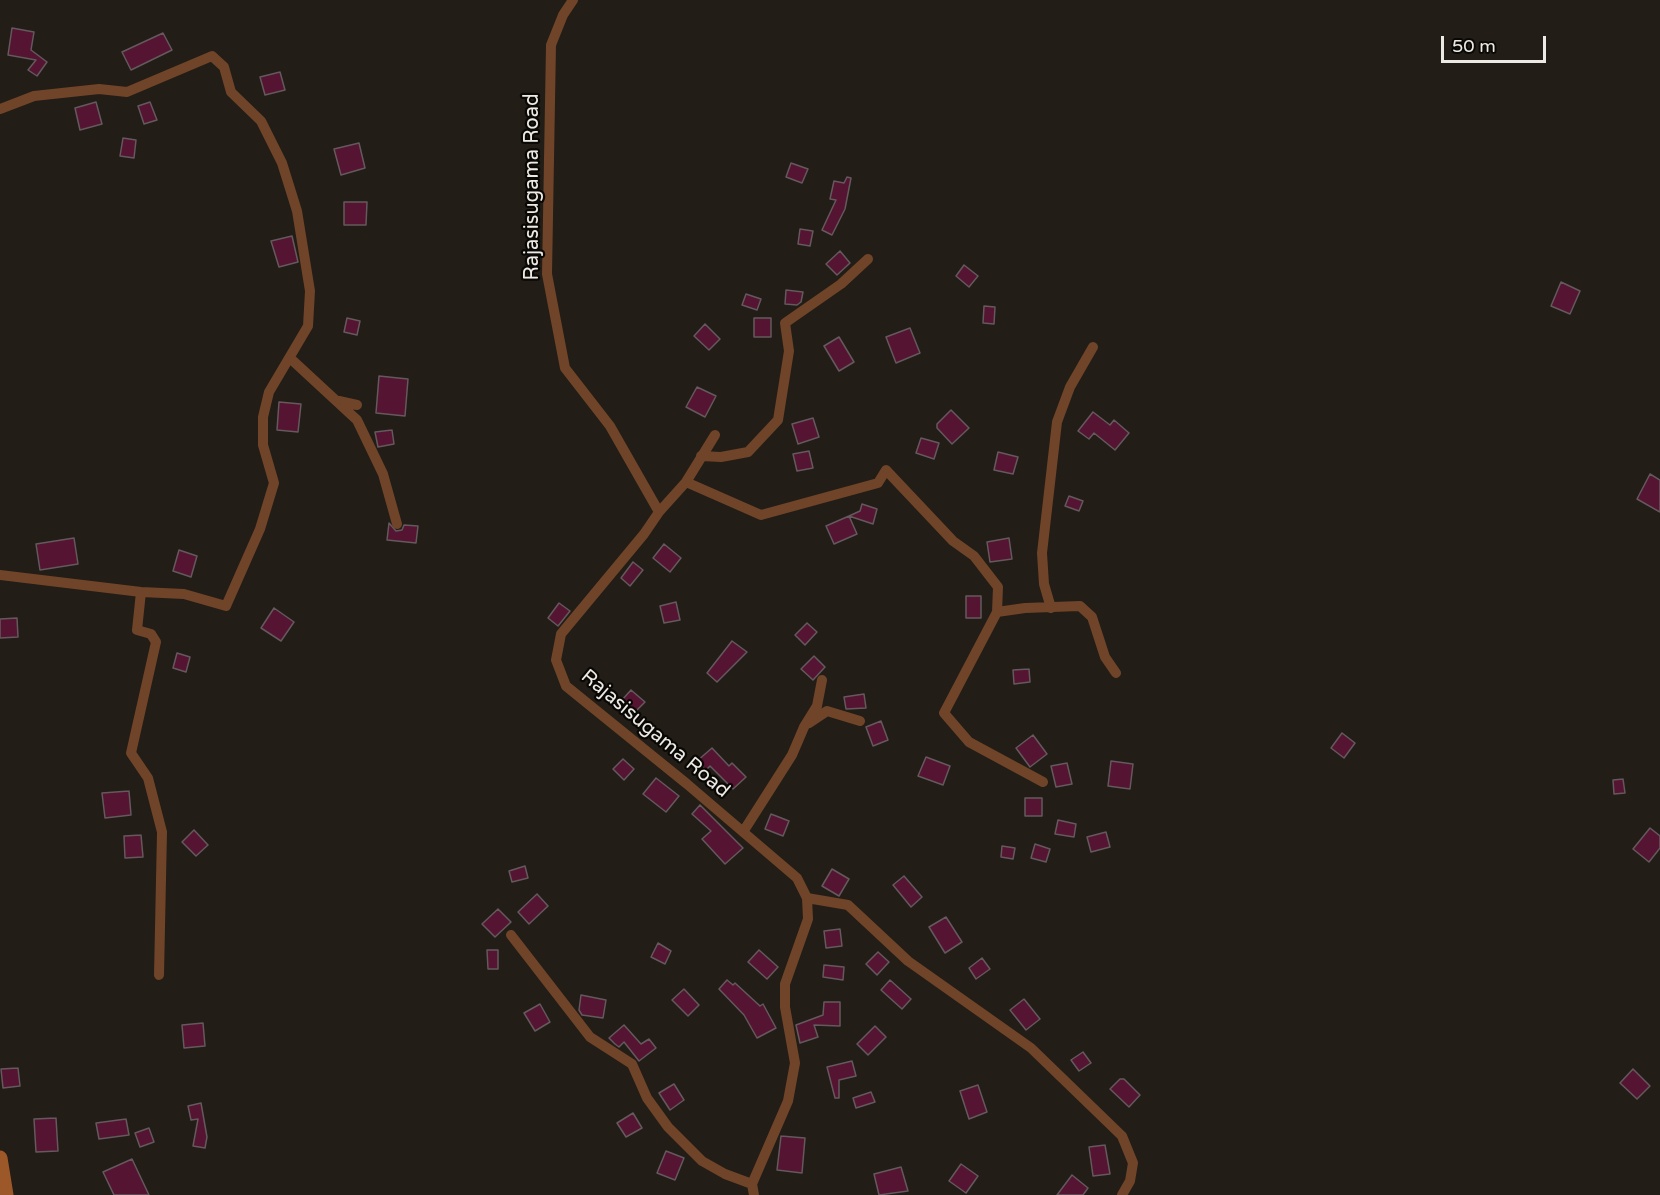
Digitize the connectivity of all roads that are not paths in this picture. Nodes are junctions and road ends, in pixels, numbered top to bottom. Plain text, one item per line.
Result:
1 (573, 0) edge
2 (0, 109) edge
3 (868, 259) dead end
4 (1093, 347) dead end
5 (291, 359) junction
6 (339, 401) junction
7 (357, 405) dead end
8 (715, 435) dead end
9 (701, 456) junction
10 (686, 482) junction
11 (659, 512) junction
12 (397, 524) dead end
13 (0, 575) edge
14 (141, 592) junction
15 (1051, 608) junction
16 (997, 612) junction
17 (1116, 673) dead end
18 (822, 680) dead end
19 (860, 722) dead end
20 (804, 727) junction
21 (1043, 782) dead end
22 (744, 832) junction
23 (807, 898) junction
24 (511, 935) dead end
25 (159, 975) dead end
26 (0, 1158) edge
27 (753, 1190) edge
28 (6, 1195) edge
29 (1122, 1195) edge

1 - 11 street, Rajasisugama Road
2 - 5 street
3 - 9 street
4 - 15 street
5 - 6 street
5 - 14 street
6 - 7 street
6 - 12 street
8 - 9 street
9 - 10 street
10 - 11 street
10 - 16 street
11 - 22 street, Rajasisugama Road
13 - 14 street
14 - 25 street
15 - 16 street
15 - 17 street
16 - 21 street
18 - 20 street
19 - 20 street
20 - 22 street
22 - 23 street, Rajasisugama Road
23 - 27 street
23 - 29 street
24 - 27 street
26 - 28 street

